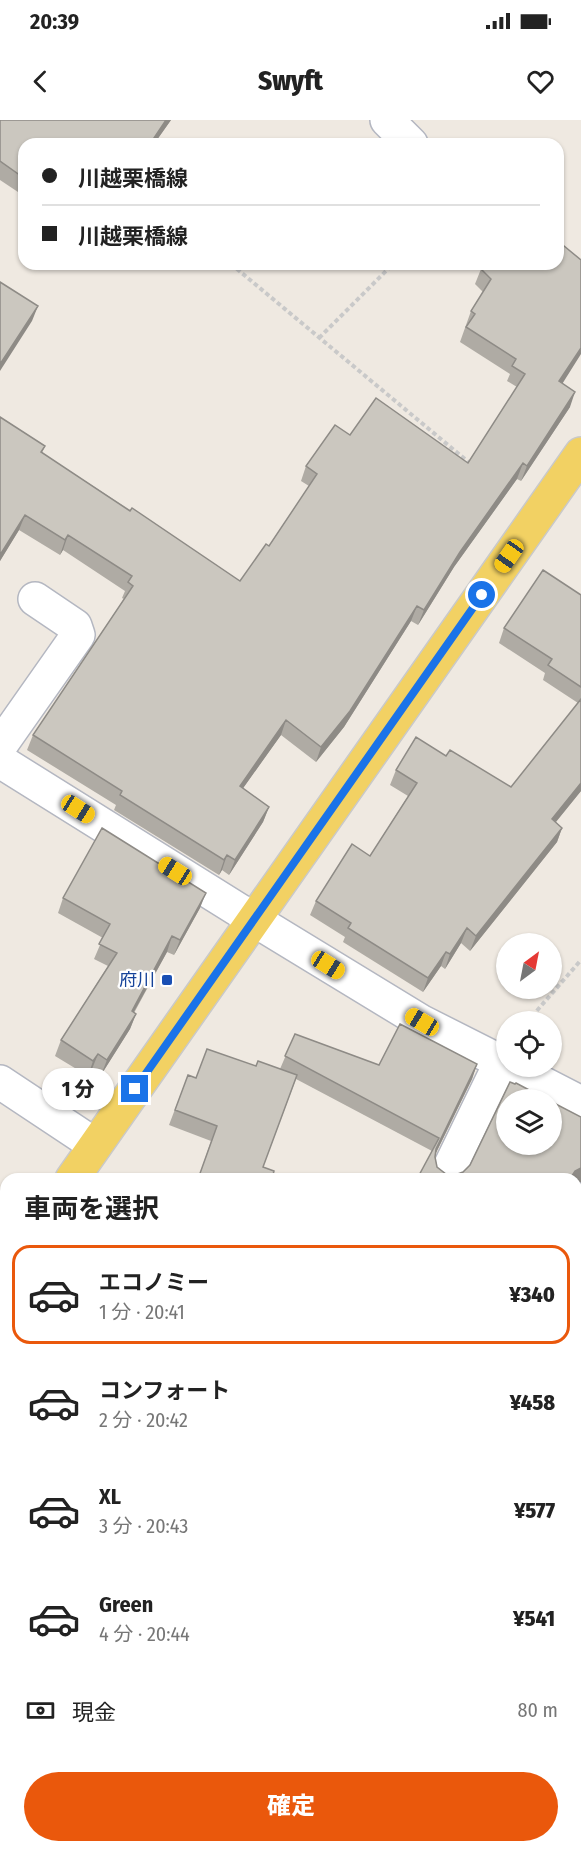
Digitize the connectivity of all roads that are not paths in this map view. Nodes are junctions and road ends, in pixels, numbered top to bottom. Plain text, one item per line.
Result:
1 (387, 120) edge
2 (405, 138) edge
3 (581, 454) edge
4 (35, 599) dead end
5 (0, 746) edge
6 (0, 761) edge
7 (253, 919) junction
8 (496, 1060) edge
9 (499, 1077) edge
10 (530, 1077) edge
11 (0, 1082) edge
12 (581, 1103) edge
13 (95, 1145) junction
14 (448, 1172) edge
15 (76, 1173) edge

1 - 2 street
3 - 7 main road
4 - 5 street
6 - 7 street
7 - 8 street
7 - 13 main road
9 - 14 street
10 - 12 street
11 - 13 street
13 - 15 main road

